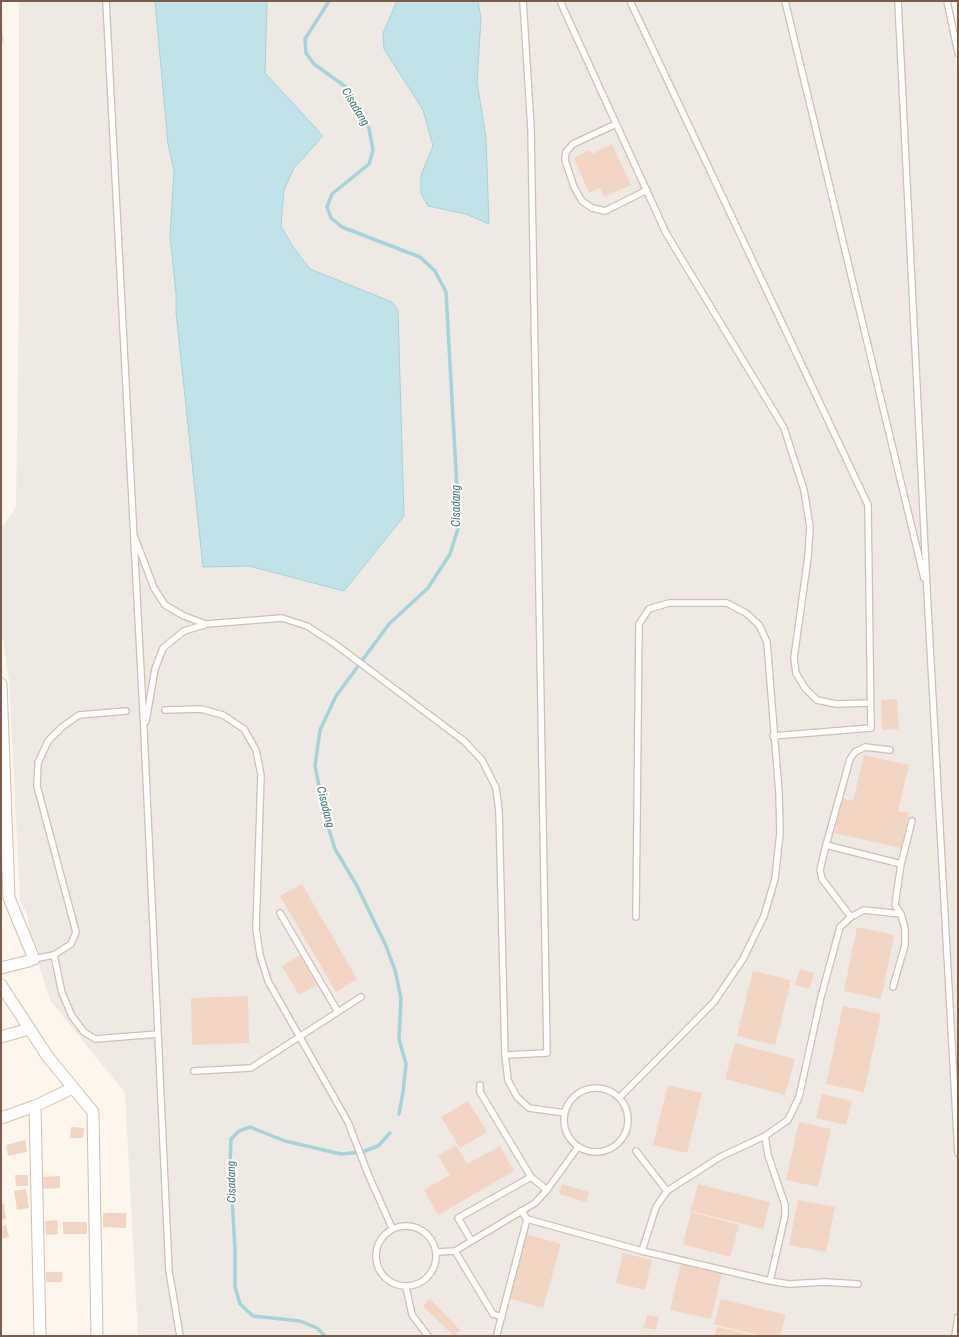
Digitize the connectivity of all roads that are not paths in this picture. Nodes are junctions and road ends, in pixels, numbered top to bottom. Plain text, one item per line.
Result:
1 (106, 1) edge
2 (523, 1) edge
3 (560, 1) edge
4 (630, 1) edge
5 (785, 1) edge
6 (898, 1) edge
7 (947, 1) edge
8 (958, 53) edge
9 (616, 124) junction
10 (647, 190) junction
11 (133, 532) junction
12 (927, 591) junction
13 (207, 624) junction
14 (1, 684) edge
15 (870, 703) junction
16 (165, 710) dead end
17 (126, 711) dead end
18 (144, 731) junction
19 (773, 736) junction
20 (890, 750) dead end
21 (912, 822) dead end
22 (826, 845) junction
23 (902, 864) junction
24 (280, 913) dead end
25 (901, 914) junction
26 (636, 916) dead end
27 (851, 916) junction
28 (54, 955) junction
29 (32, 960) junction
30 (1, 968) edge
31 (1, 985) edge
32 (893, 987) dead end
33 (361, 997) dead end
34 (338, 1012) junction
35 (29, 1028) junction
36 (158, 1034) junction
37 (300, 1035) junction
38 (1, 1037) edge
39 (505, 1055) junction
40 (194, 1071) dead end
41 (480, 1085) dead end
42 (73, 1088) junction
43 (620, 1097) junction
44 (35, 1106) junction
45 (564, 1113) junction
46 (1, 1118) edge
47 (765, 1136) junction
48 (578, 1147) junction
49 (636, 1151) dead end
50 (958, 1153) edge
51 (531, 1177) junction
52 (547, 1190) junction
53 (667, 1191) junction
54 (521, 1211) junction
55 (527, 1219) junction
56 (392, 1228) junction
57 (471, 1240) junction
58 (454, 1251) junction
59 (642, 1251) junction
60 (437, 1252) junction
61 (770, 1281) junction
62 (858, 1284) dead end
63 (406, 1287) junction
64 (502, 1316) junction
65 (958, 1317) edge
66 (497, 1334) dead end
67 (40, 1336) edge
68 (98, 1336) edge
69 (180, 1336) edge
70 (428, 1336) edge
71 (955, 1336) edge

1 - 11 lane
2 - 39 lane
3 - 9 lane
4 - 15 lane
5 - 12 lane
6 - 12 lane
7 - 8 lane
9 - 10 lane
9 - 10 lane
10 - 15 lane
11 - 13 lane
11 - 18 lane
12 - 50 lane
13 - 18 lane
13 - 39 lane
14 - 29 street
15 - 19 lane
16 - 37 lane
17 - 28 lane
18 - 36 lane
19 - 26 lane
19 - 43 lane
20 - 22 lane
21 - 23 lane
22 - 23 lane
22 - 27 lane
23 - 25 lane
24 - 34 lane
25 - 27 lane
25 - 32 lane
27 - 47 lane
28 - 29 lane
28 - 36 lane
29 - 30 street
31 - 35 street
33 - 34 lane
34 - 37 lane
35 - 38 street
35 - 42 street
36 - 69 lane
37 - 40 lane
37 - 56 lane
39 - 45 lane
41 - 51 lane
42 - 44 street
42 - 68 street
43 - 45 lane
43 - 48 lane
44 - 46 street
44 - 67 street
45 - 48 lane
47 - 53 lane
47 - 61 lane
48 - 52 lane
49 - 53 lane
51 - 52 lane
51 - 57 lane
52 - 54 lane
53 - 59 lane
54 - 55 lane
54 - 57 lane
55 - 59 lane
55 - 64 lane
56 - 60 lane
56 - 63 lane
57 - 58 lane
58 - 60 lane
58 - 64 lane
59 - 61 lane
60 - 63 lane
61 - 62 lane
63 - 70 lane
64 - 66 lane
65 - 71 lane

